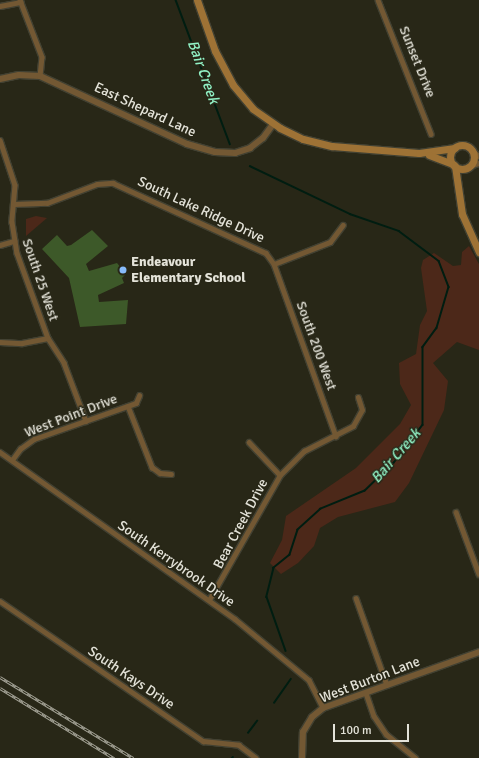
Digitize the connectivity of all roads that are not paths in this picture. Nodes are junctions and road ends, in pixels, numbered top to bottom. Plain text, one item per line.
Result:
1 (197, 0) edge
2 (378, 0) edge
3 (21, 1) edge
4 (0, 6) edge
5 (40, 76) junction
6 (0, 79) edge
7 (273, 124) junction
8 (431, 134) dead end
9 (0, 140) edge
10 (455, 148) junction
11 (472, 150) junction
12 (419, 153) junction
13 (479, 156) edge
14 (479, 163) edge
15 (454, 165) junction
16 (468, 167) junction
17 (459, 190) junction
18 (14, 204) junction
19 (343, 225) dead end
20 (14, 241) junction
21 (0, 245) edge
22 (479, 252) edge
23 (274, 264) junction
24 (48, 338) junction
25 (0, 342) edge
26 (139, 396) dead end
27 (358, 398) dead end
28 (128, 406) junction
29 (86, 421) junction
30 (336, 436) junction
31 (249, 442) dead end
32 (0, 452) edge
33 (12, 460) junction
34 (171, 474) dead end
35 (280, 474) junction
36 (456, 512) dead end
37 (479, 574) edge
38 (356, 598) dead end
39 (209, 600) junction
40 (0, 601) edge
41 (479, 652) edge
42 (387, 685) junction
43 (366, 693) junction
44 (323, 708) junction
45 (256, 758) edge
46 (302, 758) edge
47 (416, 758) edge

1 - 7 main road
2 - 8 street, Sunset Drive
3 - 4 street
3 - 5 street
5 - 6 street, East Shepard Lane
5 - 7 street, East Shepard Lane
7 - 12 main road
9 - 18 street, South 25 West
10 - 11 main road
10 - 12 main road
10 - 15 main road
11 - 13 street
11 - 16 main road
12 - 15 main road
14 - 16 street
15 - 16 main road
15 - 17 main road
16 - 17 main road
17 - 22 main road
18 - 20 street, South 25 West
18 - 23 street, South Lake Ridge Drive
19 - 23 street
20 - 21 street
20 - 24 street, South 25 West
23 - 30 street, South 200 West
24 - 25 street
24 - 29 street, South 25 West
26 - 28 street, West Point Drive
27 - 30 street, Bear Creek Drive
28 - 29 street, West Point Drive
28 - 34 street
29 - 33 street, West Point Drive
30 - 35 street, Bear Creek Drive
31 - 35 street
32 - 33 street, South Kerrybrook Drive
33 - 39 street, South Kerrybrook Drive
35 - 39 street, Bear Creek Drive
36 - 37 street
38 - 42 street
39 - 44 street, South Kerrybrook Drive
40 - 45 street, South Kays Drive
41 - 42 street, West Burton Lane
42 - 43 street, West Burton Lane
43 - 44 street, West Burton Lane
43 - 47 street
44 - 46 street, West Burton Lane

